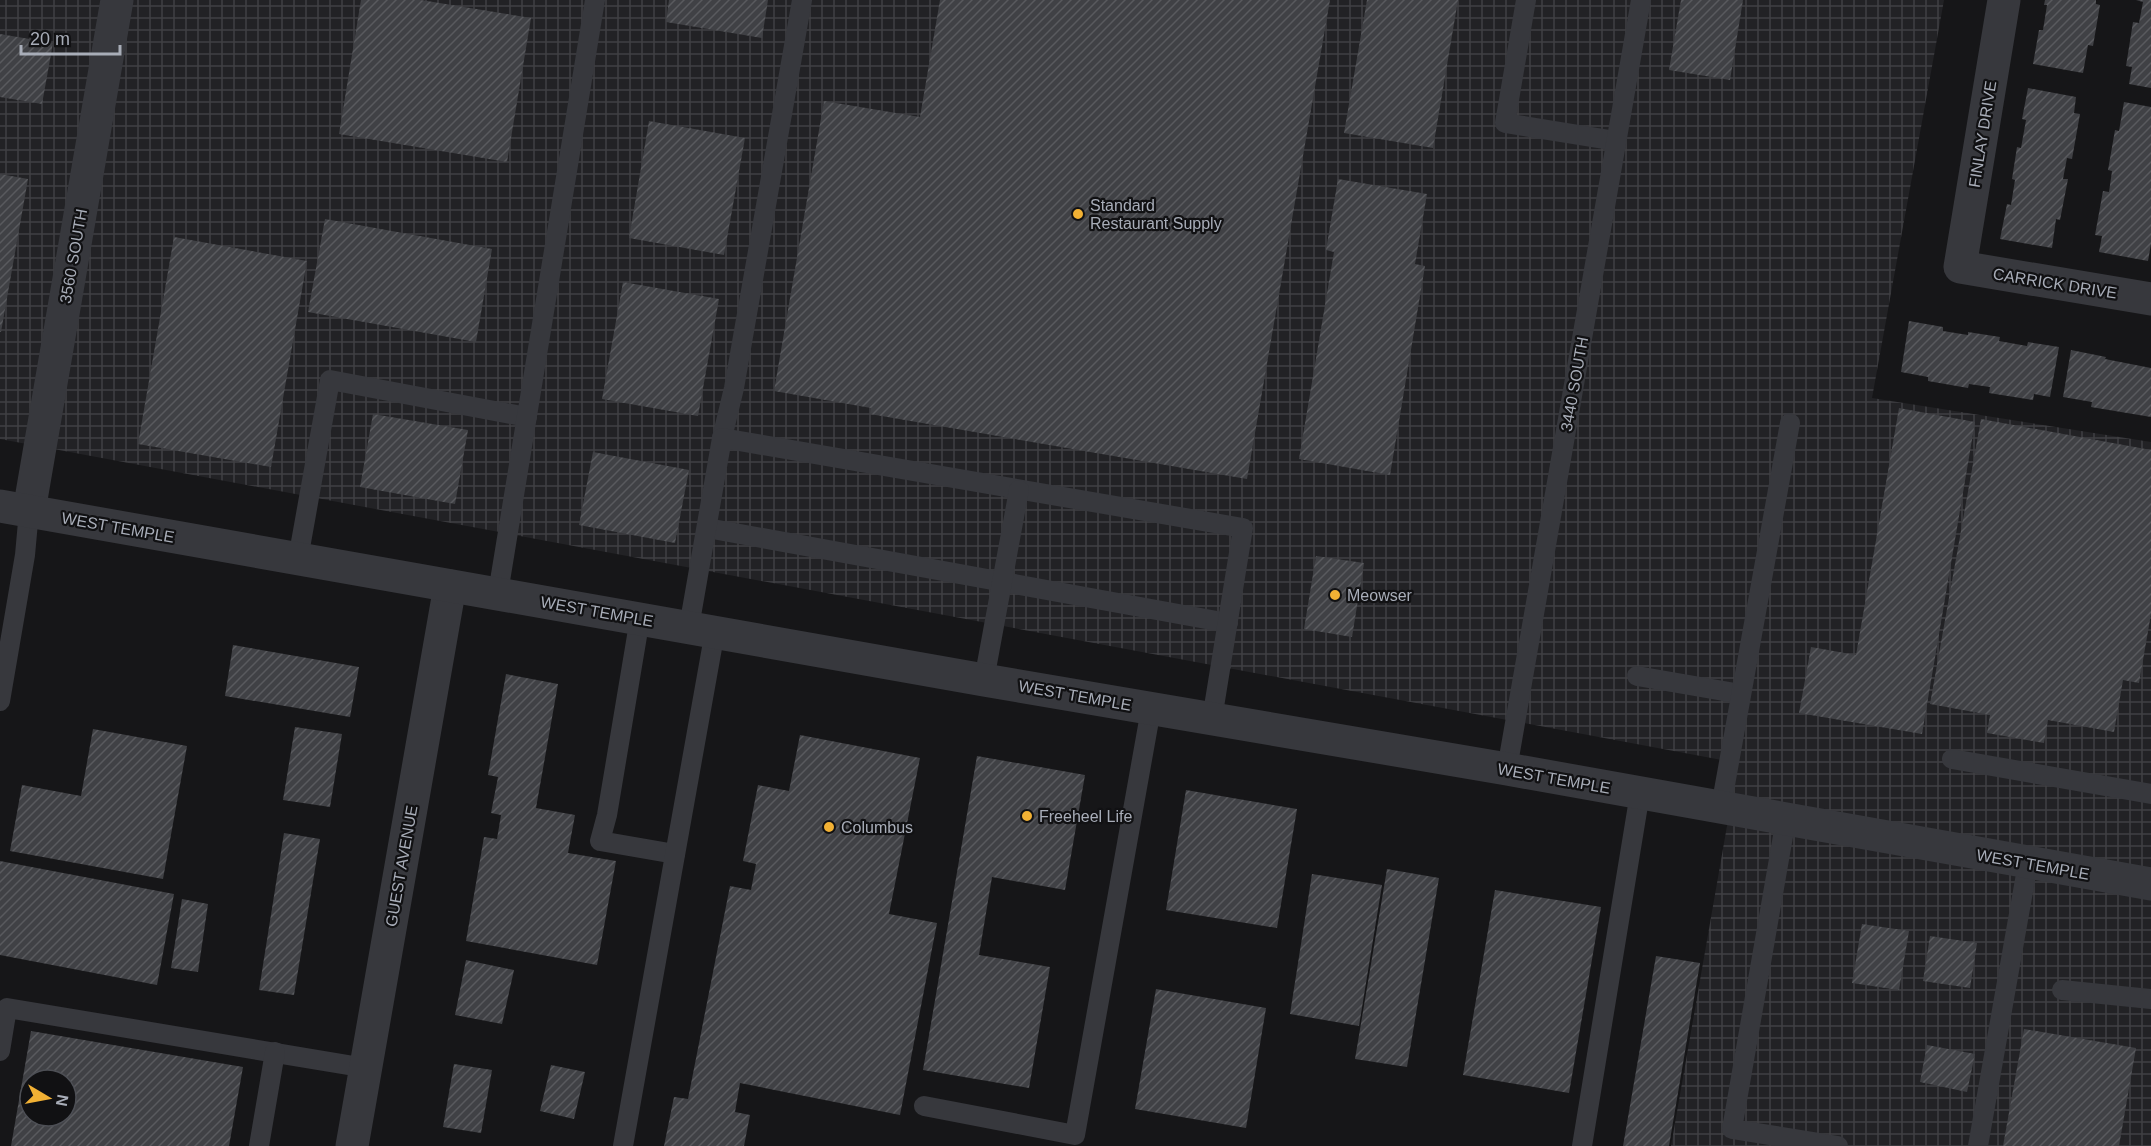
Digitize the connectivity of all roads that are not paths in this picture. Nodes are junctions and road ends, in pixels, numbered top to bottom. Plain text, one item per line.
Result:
1 (117, 0) edge
2 (595, 0) edge
3 (802, 0) edge
4 (1526, 0) edge
5 (1641, 0) edge
6 (2004, 0) edge
7 (1616, 141) junction
8 (1959, 267) joint
9 (2151, 299) edge
10 (526, 417) junction
11 (1790, 423) dead end
12 (722, 438) junction
13 (1019, 490) junction
14 (15, 509) edge
15 (706, 528) junction
16 (298, 560) junction
17 (1002, 582) junction
18 (450, 586) junction
19 (498, 593) junction
20 (640, 618) junction
21 (1228, 623) junction
22 (702, 629) junction
23 (1637, 676) dead end
24 (984, 680) junction
25 (1741, 694) junction
26 (0, 701) edge
27 (1151, 709) junction
28 (1212, 719) junction
29 (1952, 759) dead end
30 (1507, 769) junction
31 (1640, 793) junction
32 (2151, 794) edge
33 (1721, 807) junction
34 (1786, 819) junction
35 (675, 854) junction
36 (2028, 863) junction
37 (2151, 884) edge
38 (2062, 990) dead end
39 (2151, 999) edge
40 (0, 1051) edge
41 (275, 1052) junction
42 (366, 1068) junction
43 (924, 1106) dead end
44 (1787, 1142) edge
45 (259, 1146) edge
46 (352, 1146) edge
47 (623, 1146) edge
48 (1582, 1146) edge
49 (1838, 1146) edge
50 (1978, 1146) edge

1 - 14 street, 3560 SOUTH
2 - 10 lane
3 - 12 lane
4 - 7 lane
5 - 7 lane, 3440 SOUTH
6 - 8 street, FINLAY DRIVE
7 - 30 lane, 3440 SOUTH
8 - 9 street, CARRICK DRIVE
10 - 16 lane
10 - 19 lane
11 - 25 lane
12 - 13 lane
12 - 15 lane
13 - 17 lane
13 - 21 lane
14 - 16 street, WEST TEMPLE
14 - 26 lane
15 - 17 lane
15 - 22 lane
16 - 18 street, WEST TEMPLE
17 - 21 lane
17 - 24 lane
18 - 19 street, WEST TEMPLE
18 - 42 street, GUEST AVENUE
19 - 20 street, WEST TEMPLE
20 - 22 street, WEST TEMPLE
20 - 35 lane
21 - 28 lane
22 - 24 street, WEST TEMPLE
22 - 35 lane
23 - 25 lane
24 - 27 street, WEST TEMPLE
25 - 33 lane
27 - 28 street, WEST TEMPLE
27 - 43 lane
28 - 30 street, WEST TEMPLE
29 - 32 lane
30 - 31 street, WEST TEMPLE
31 - 33 street, WEST TEMPLE
31 - 48 lane
33 - 34 street, WEST TEMPLE
34 - 36 street, WEST TEMPLE
34 - 44 lane
35 - 47 lane
36 - 37 street, WEST TEMPLE
36 - 50 lane
38 - 39 lane
40 - 41 lane
41 - 42 lane
41 - 45 lane
42 - 46 street, GUEST AVENUE
44 - 49 lane

